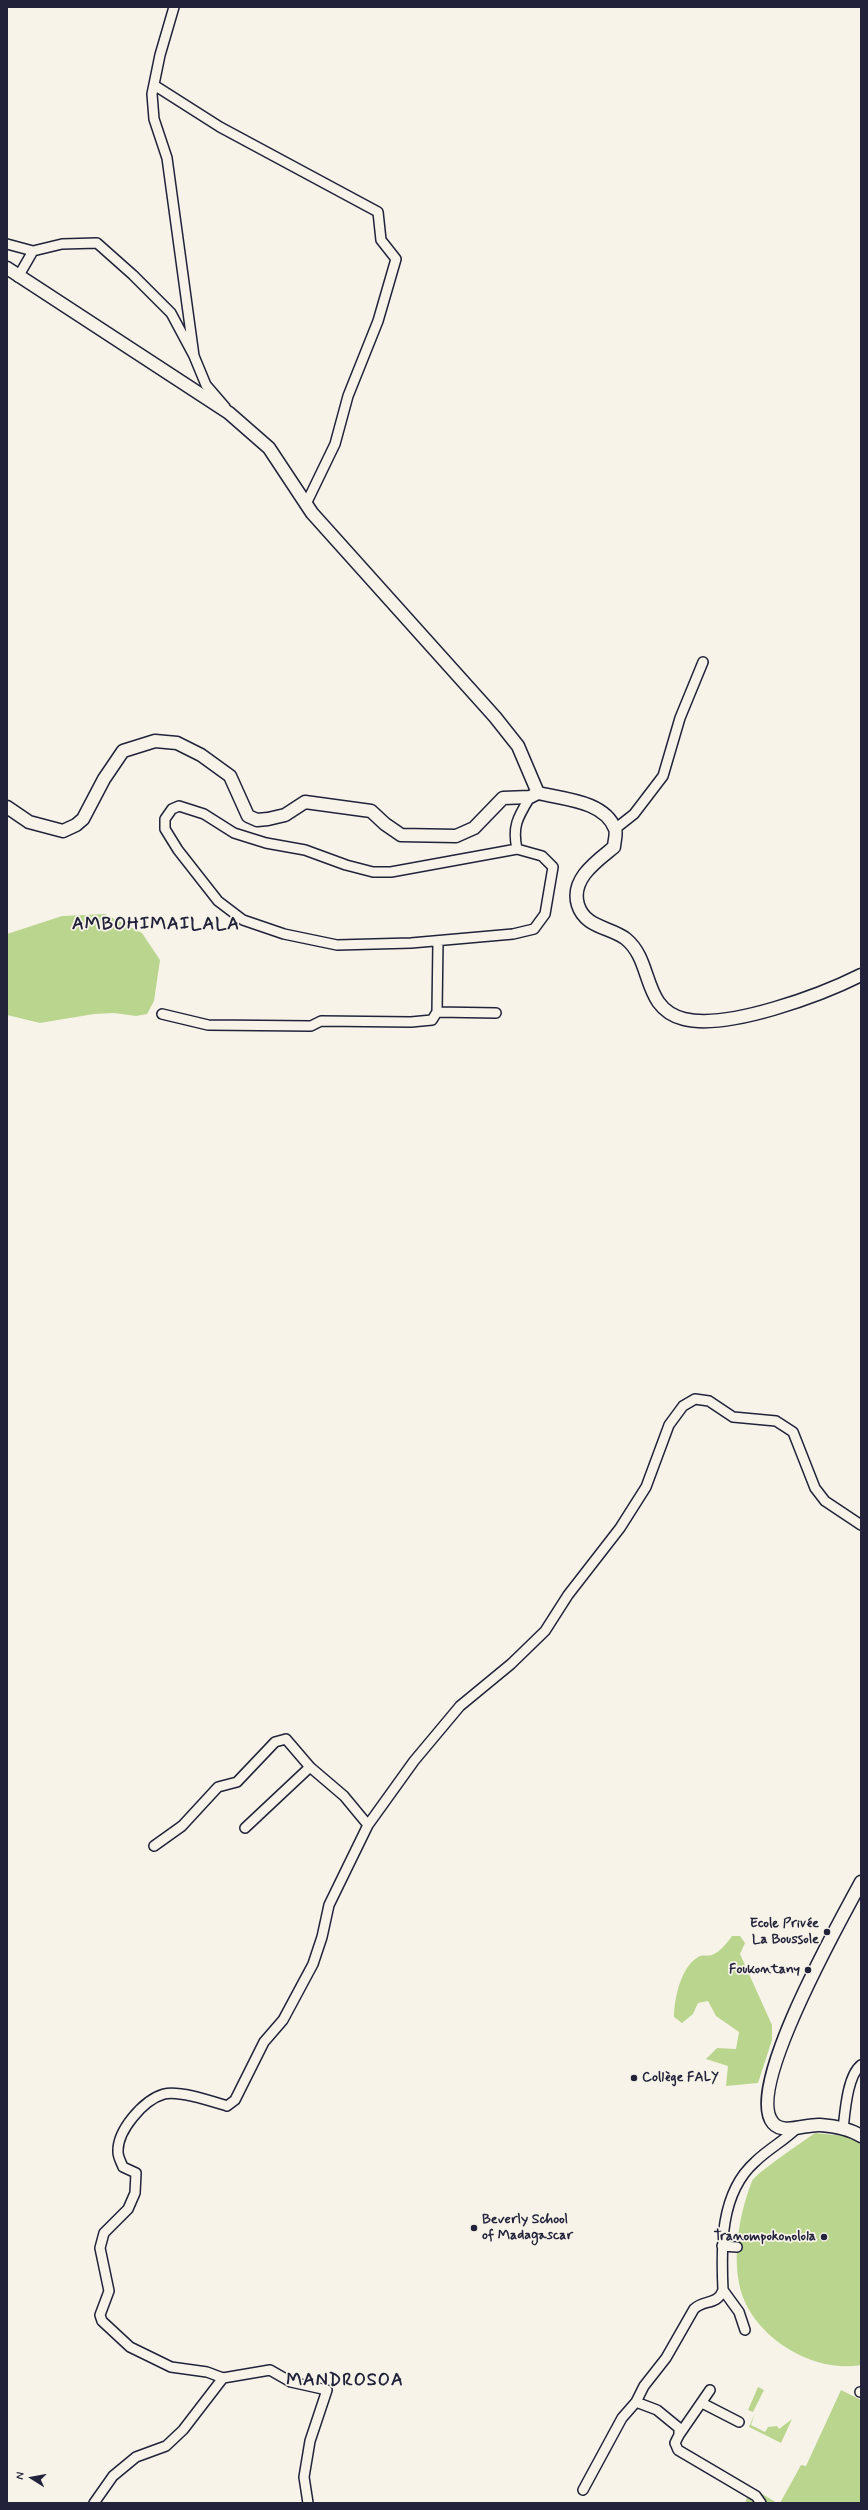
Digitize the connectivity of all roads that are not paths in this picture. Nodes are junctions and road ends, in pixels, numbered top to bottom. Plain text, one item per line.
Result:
1 (174, 7) edge
2 (154, 85) junction
3 (7, 244) edge
4 (33, 251) junction
5 (7, 268) edge
6 (18, 277) junction
7 (194, 356) junction
8 (229, 413) junction
9 (306, 504) junction
10 (703, 662) dead end
11 (534, 795) junction
12 (7, 807) edge
13 (615, 829) junction
14 (517, 849) junction
15 (438, 941) junction
16 (861, 975) edge
17 (437, 1012) junction
18 (162, 1014) dead end
19 (496, 1014) dead end
20 (861, 1525) edge
21 (310, 1767) junction
22 (368, 1825) junction
23 (245, 1828) dead end
24 (154, 1846) dead end
25 (861, 1882) edge
26 (861, 2065) edge
27 (797, 2128) junction
28 (843, 2129) junction
29 (861, 2136) edge
30 (722, 2246) junction
31 (737, 2247) dead end
32 (723, 2290) junction
33 (745, 2330) dead end
34 (223, 2378) junction
35 (710, 2390) dead end
36 (636, 2402) junction
37 (702, 2403) junction
38 (739, 2422) dead end
39 (679, 2435) junction
40 (583, 2490) dead end
41 (94, 2503) edge
42 (308, 2503) edge
43 (761, 2503) edge

1 - 2 street
2 - 7 street
2 - 9 street
3 - 4 street
4 - 6 street
4 - 7 street
5 - 6 street
6 - 8 street
7 - 8 street
8 - 9 street
9 - 11 street
10 - 13 street
11 - 12 street
11 - 13 street
11 - 14 street
13 - 16 street
14 - 15 street
14 - 15 street
15 - 17 street
17 - 18 street
17 - 19 street
20 - 22 street
21 - 22 street
21 - 23 street
21 - 24 street
22 - 34 street
25 - 27 street
26 - 28 street
27 - 28 street
27 - 30 street
28 - 29 street
30 - 31 street
30 - 32 street
32 - 33 street
32 - 36 street
34 - 41 street
34 - 42 street
35 - 37 street
36 - 39 street
36 - 40 street
37 - 38 street
37 - 39 street
39 - 43 street

